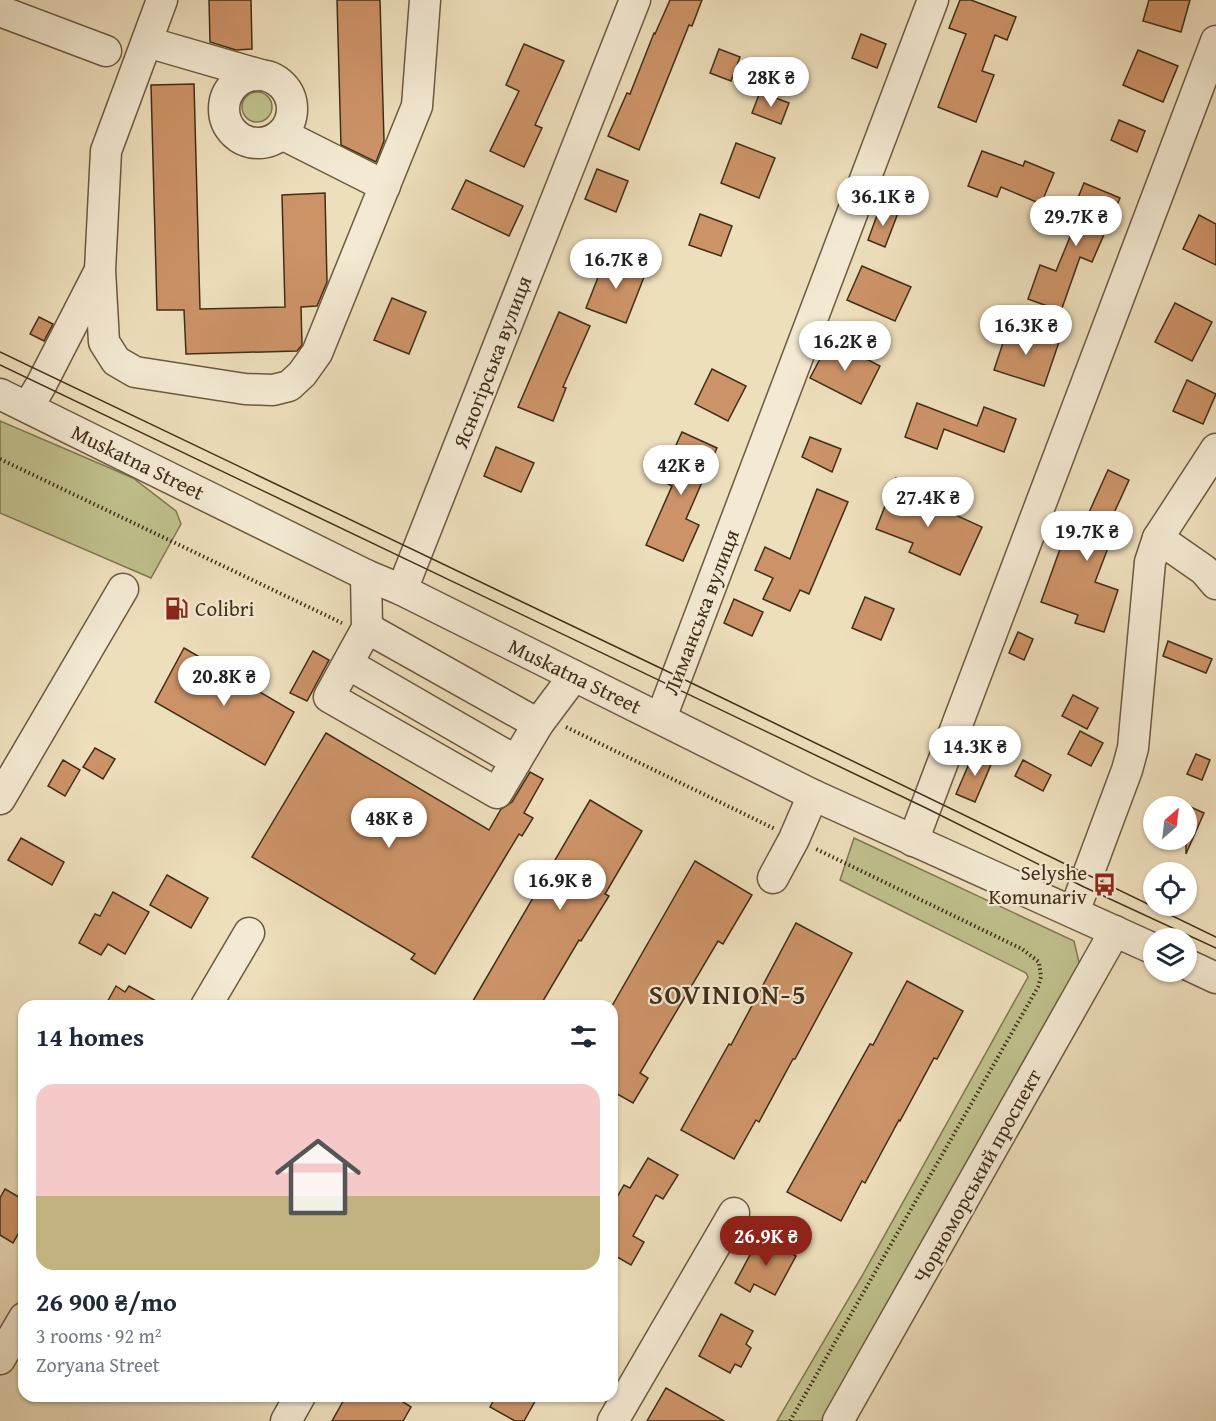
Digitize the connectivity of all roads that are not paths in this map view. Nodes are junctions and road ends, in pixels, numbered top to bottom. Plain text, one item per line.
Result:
1 (162, 0) edge
2 (425, 0) edge
3 (635, 0) edge
4 (933, 0) edge
5 (0, 11) edge
6 (1216, 41) edge
7 (147, 42) junction
8 (106, 51) dead end
9 (261, 75) junction
10 (282, 134) junction
11 (385, 186) junction
12 (100, 270) junction
13 (0, 394) edge
14 (28, 407) junction
15 (1216, 449) edge
16 (1158, 538) junction
17 (366, 575) junction
18 (1216, 584) edge
19 (123, 589) dead end
20 (402, 590) junction
21 (367, 628) junction
22 (574, 676) junction
23 (661, 718) junction
24 (541, 720) junction
25 (813, 795) junction
26 (0, 800) edge
27 (913, 841) junction
28 (773, 878) dead end
29 (1074, 912) junction
30 (1115, 931) junction
31 (249, 933) dead end
32 (1143, 944) edge
33 (1197, 969) edge
34 (1216, 978) edge
35 (210, 1000) edge
36 (734, 1213) dead end
37 (18, 1328) edge
38 (0, 1359) edge
39 (297, 1402) edge
40 (286, 1421) edge
41 (613, 1421) edge
42 (838, 1421) edge

1 - 7 street
2 - 11 street
3 - 20 street, Ясногірська вулиця
4 - 23 street, Лиманська вулиця
5 - 8 street
6 - 27 street
7 - 9 street
7 - 12 street
9 - 10 street
9 - 10 street
10 - 11 street
11 - 12 street
12 - 14 street
13 - 14 street, Muskatna Street
14 - 17 street, Muskatna Street
15 - 16 street
16 - 18 street
16 - 29 street
17 - 20 street, Muskatna Street
17 - 21 street
19 - 26 street
20 - 22 street, Muskatna Street
21 - 24 street
21 - 24 street
22 - 23 street, Muskatna Street
22 - 24 street
23 - 25 street, Muskatna Street
25 - 27 street, Muskatna Street
25 - 28 street
27 - 29 street, Muskatna Street
29 - 30 street, Muskatna Street
30 - 32 street, Muskatna Street
30 - 42 street, Чорноморський проспект
31 - 35 street
33 - 34 street
36 - 41 street
37 - 38 street
39 - 40 street

